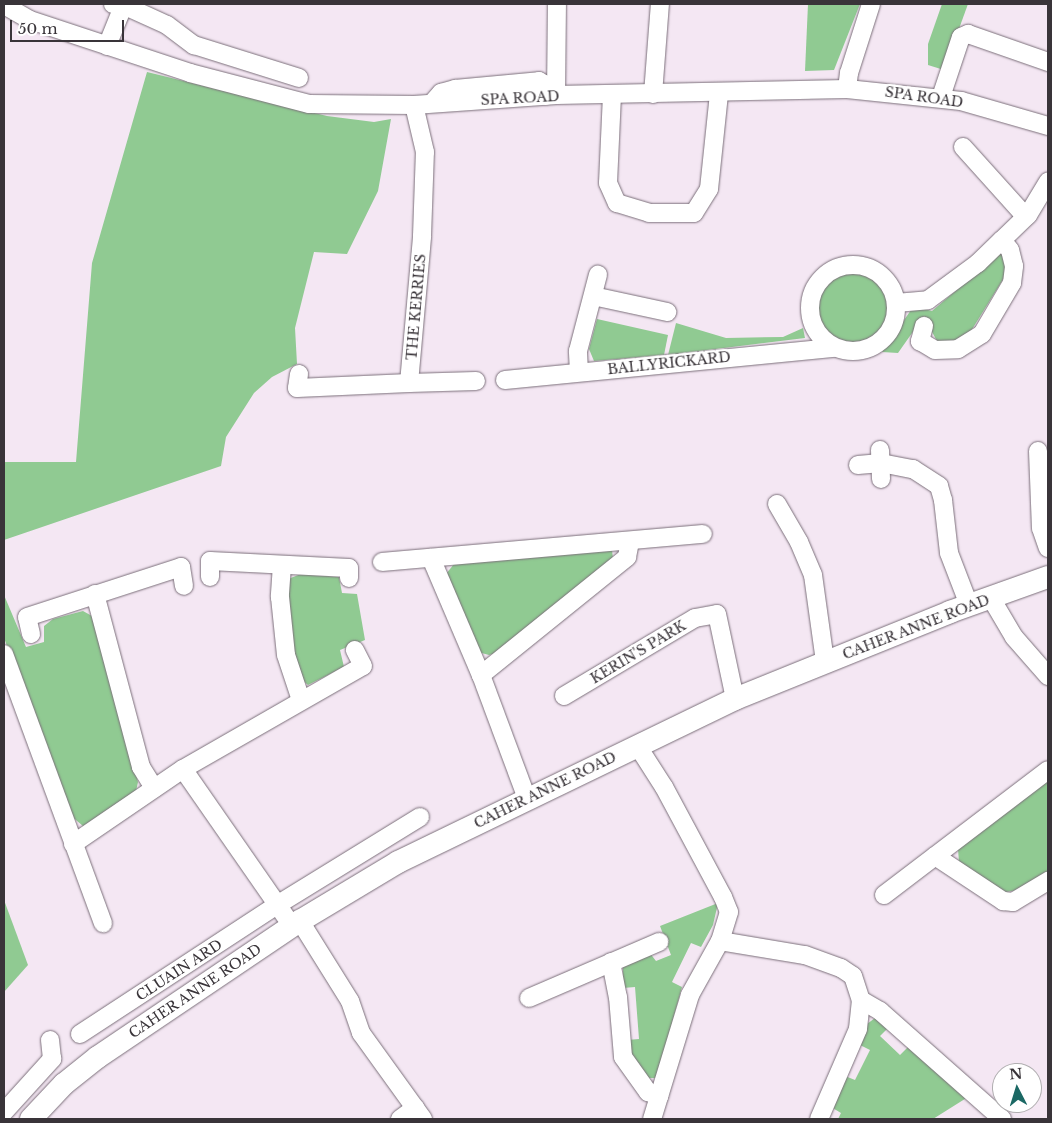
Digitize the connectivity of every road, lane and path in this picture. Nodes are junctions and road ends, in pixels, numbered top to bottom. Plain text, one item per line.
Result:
1 (120, 4) edge
2 (557, 4) edge
3 (660, 4) edge
4 (871, 4) edge
5 (4, 5) edge
6 (107, 46) junction
7 (1048, 62) edge
8 (300, 78) dead end
9 (847, 89) junction
10 (653, 94) junction
11 (719, 94) junction
12 (550, 95) junction
13 (612, 95) junction
14 (941, 97) junction
15 (414, 105) junction
16 (1048, 126) edge
17 (963, 147) dead end
18 (1048, 182) edge
19 (1026, 218) junction
20 (1002, 240) junction
21 (598, 275) dead end
22 (593, 296) junction
23 (896, 303) junction
24 (667, 312) dead end
25 (924, 326) dead end
26 (834, 348) junction
27 (579, 372) junction
28 (299, 374) dead end
29 (505, 380) dead end
30 (476, 381) dead end
31 (409, 383) junction
32 (1038, 451) dead end
33 (858, 465) dead end
34 (777, 504) dead end
35 (703, 534) dead end
36 (630, 541) junction
37 (1048, 548) edge
38 (431, 558) junction
39 (382, 562) dead end
40 (282, 565) junction
41 (210, 577) dead end
42 (349, 578) dead end
43 (1048, 578) edge
44 (184, 586) dead end
45 (95, 594) junction
46 (991, 598) junction
47 (968, 605) junction
48 (31, 634) dead end
49 (355, 650) dead end
50 (4, 654) edge
51 (825, 662) junction
52 (481, 675) junction
53 (1048, 676) edge
54 (564, 696) dead end
55 (735, 699) junction
56 (301, 700) junction
57 (637, 745) junction
58 (184, 769) junction
59 (1048, 770) edge
60 (154, 788) junction
61 (527, 799) junction
62 (420, 817) dead end
63 (73, 844) junction
64 (935, 856) junction
65 (1048, 881) edge
66 (884, 895) dead end
67 (277, 905) junction
68 (102, 923) dead end
69 (296, 923) junction
70 (720, 941) junction
71 (659, 942) dead end
72 (612, 962) junction
73 (530, 998) dead end
74 (861, 1000) junction
75 (80, 1034) dead end
76 (50, 1040) dead end
77 (659, 1096) junction
78 (4, 1112) edge
79 (419, 1114) edge
80 (31, 1119) edge
81 (400, 1119) edge
82 (652, 1119) edge
83 (818, 1119) edge
84 (1002, 1119) edge

1 - 6 street
1 - 8 street
2 - 12 street
3 - 10 street
4 - 9 street
5 - 6 street
6 - 15 street
7 - 14 street
9 - 11 street, SPA ROAD
9 - 14 street, SPA ROAD
10 - 11 street, SPA ROAD
10 - 13 street, SPA ROAD
11 - 13 street
12 - 13 street, SPA ROAD
12 - 15 street
14 - 16 street, SPA ROAD
15 - 31 street, THE KERRIES
17 - 19 street
18 - 19 street
19 - 20 street
20 - 23 street
20 - 25 street
21 - 22 street
22 - 24 street
22 - 27 street
23 - 26 street, BALLYRICKARD
23 - 26 street
26 - 27 street, BALLYRICKARD
27 - 29 street, BALLYRICKARD
28 - 31 street
30 - 31 street
32 - 37 street
33 - 47 street
34 - 51 street
35 - 36 street
36 - 38 street
36 - 52 street
38 - 39 street
38 - 52 street
40 - 41 street
40 - 42 street
40 - 56 street
43 - 46 street, CAHER ANNE ROAD
44 - 45 street
45 - 48 street
45 - 60 street
46 - 47 street, CAHER ANNE ROAD
46 - 53 street
47 - 51 street, CAHER ANNE ROAD
49 - 56 street
50 - 63 street
51 - 55 street, CAHER ANNE ROAD
52 - 61 street
54 - 55 street, KERIN'S PARK
55 - 57 street, CAHER ANNE ROAD
56 - 58 street
57 - 61 street, CAHER ANNE ROAD
57 - 70 street
58 - 60 street
58 - 67 street
59 - 64 street
60 - 63 street
61 - 69 street, CAHER ANNE ROAD
62 - 67 street, CLUAIN ARD
63 - 68 street
64 - 65 street
64 - 66 street
67 - 69 street
67 - 75 street, CLUAIN ARD
69 - 79 street
69 - 80 street, CAHER ANNE ROAD
70 - 74 street
70 - 77 street
71 - 72 street
72 - 73 street
72 - 77 street
74 - 83 street
74 - 84 street
76 - 78 street
77 - 82 street
79 - 81 street

